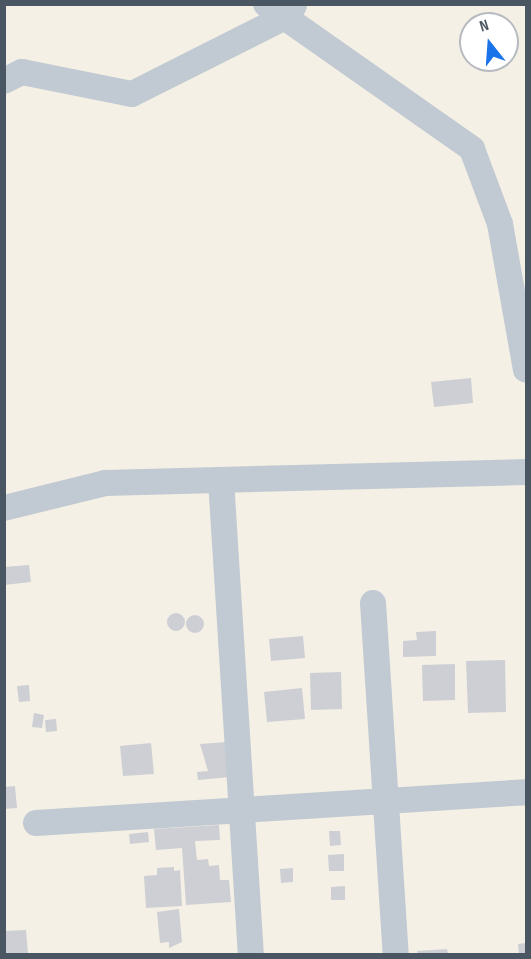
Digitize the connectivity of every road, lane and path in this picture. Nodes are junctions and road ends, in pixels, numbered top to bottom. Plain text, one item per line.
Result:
1 (282, 9) edge
2 (4, 81) edge
3 (526, 370) edge
4 (526, 472) edge
5 (221, 480) junction
6 (4, 508) edge
7 (373, 603) dead end
8 (526, 792) edge
9 (387, 800) junction
10 (242, 810) junction
11 (36, 823) dead end
12 (251, 954) edge
13 (396, 954) edge

1 - 2 street
1 - 3 street
4 - 5 street
5 - 6 street
5 - 10 street
7 - 9 street
8 - 9 street
9 - 10 street
9 - 13 street
10 - 11 street
10 - 12 street

